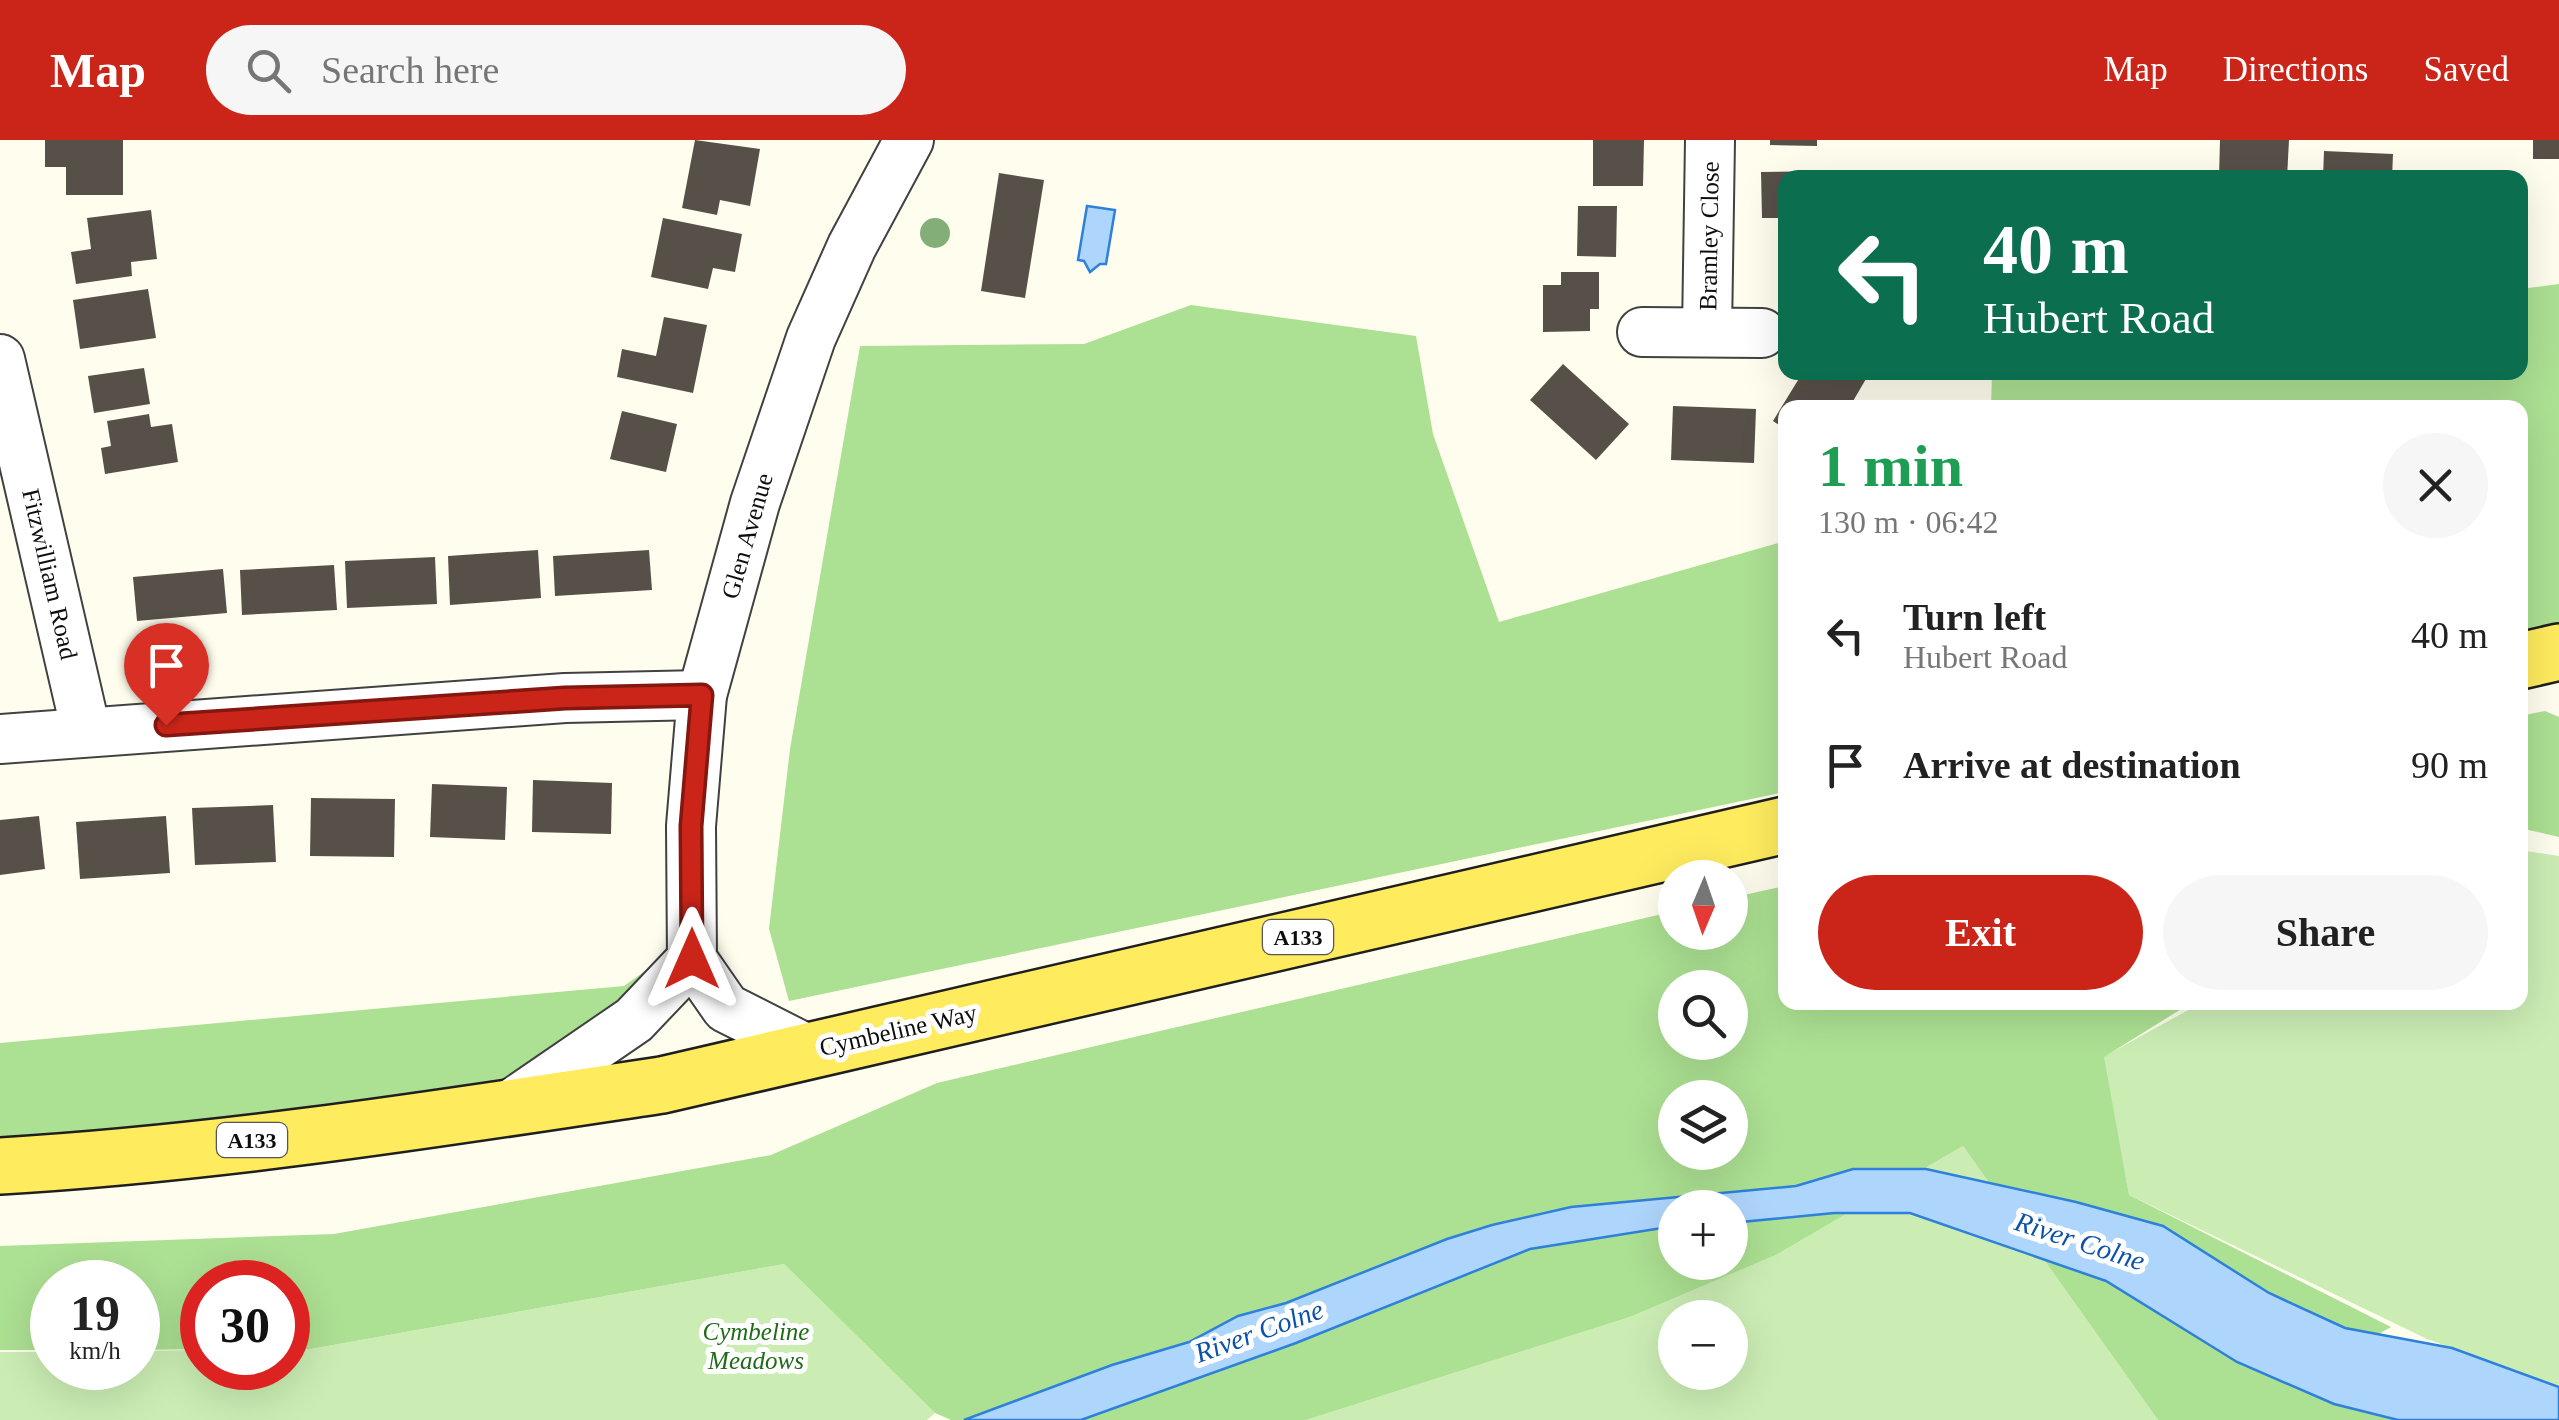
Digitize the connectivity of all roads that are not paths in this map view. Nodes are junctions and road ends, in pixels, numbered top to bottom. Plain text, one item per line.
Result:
1 (909, 140) edge
2 (1710, 140) edge
3 (1707, 331) junction
4 (1642, 332) dead end
5 (1762, 332) dead end
6 (0, 359) edge
7 (2559, 652) edge
8 (2528, 658) edge
9 (702, 695) junction
10 (86, 731) junction
11 (0, 739) edge
12 (1778, 828) edge
13 (692, 959) junction
14 (811, 1051) junction
15 (504, 1109) junction
16 (0, 1166) edge

1 - 9 street, Glen Avenue
2 - 3 street, Bramley Close
3 - 4 street, Bramley Close
3 - 5 street, Bramley Close
6 - 10 street, Fitzwilliam Road
7 - 8 main road
9 - 10 street
9 - 13 street, Glen Avenue
10 - 11 street
12 - 14 main road, Cymbeline Way / A133
13 - 14 street
13 - 15 street
14 - 15 main road, Cymbeline Way / A133
15 - 16 main road, Cymbeline Way / A133

